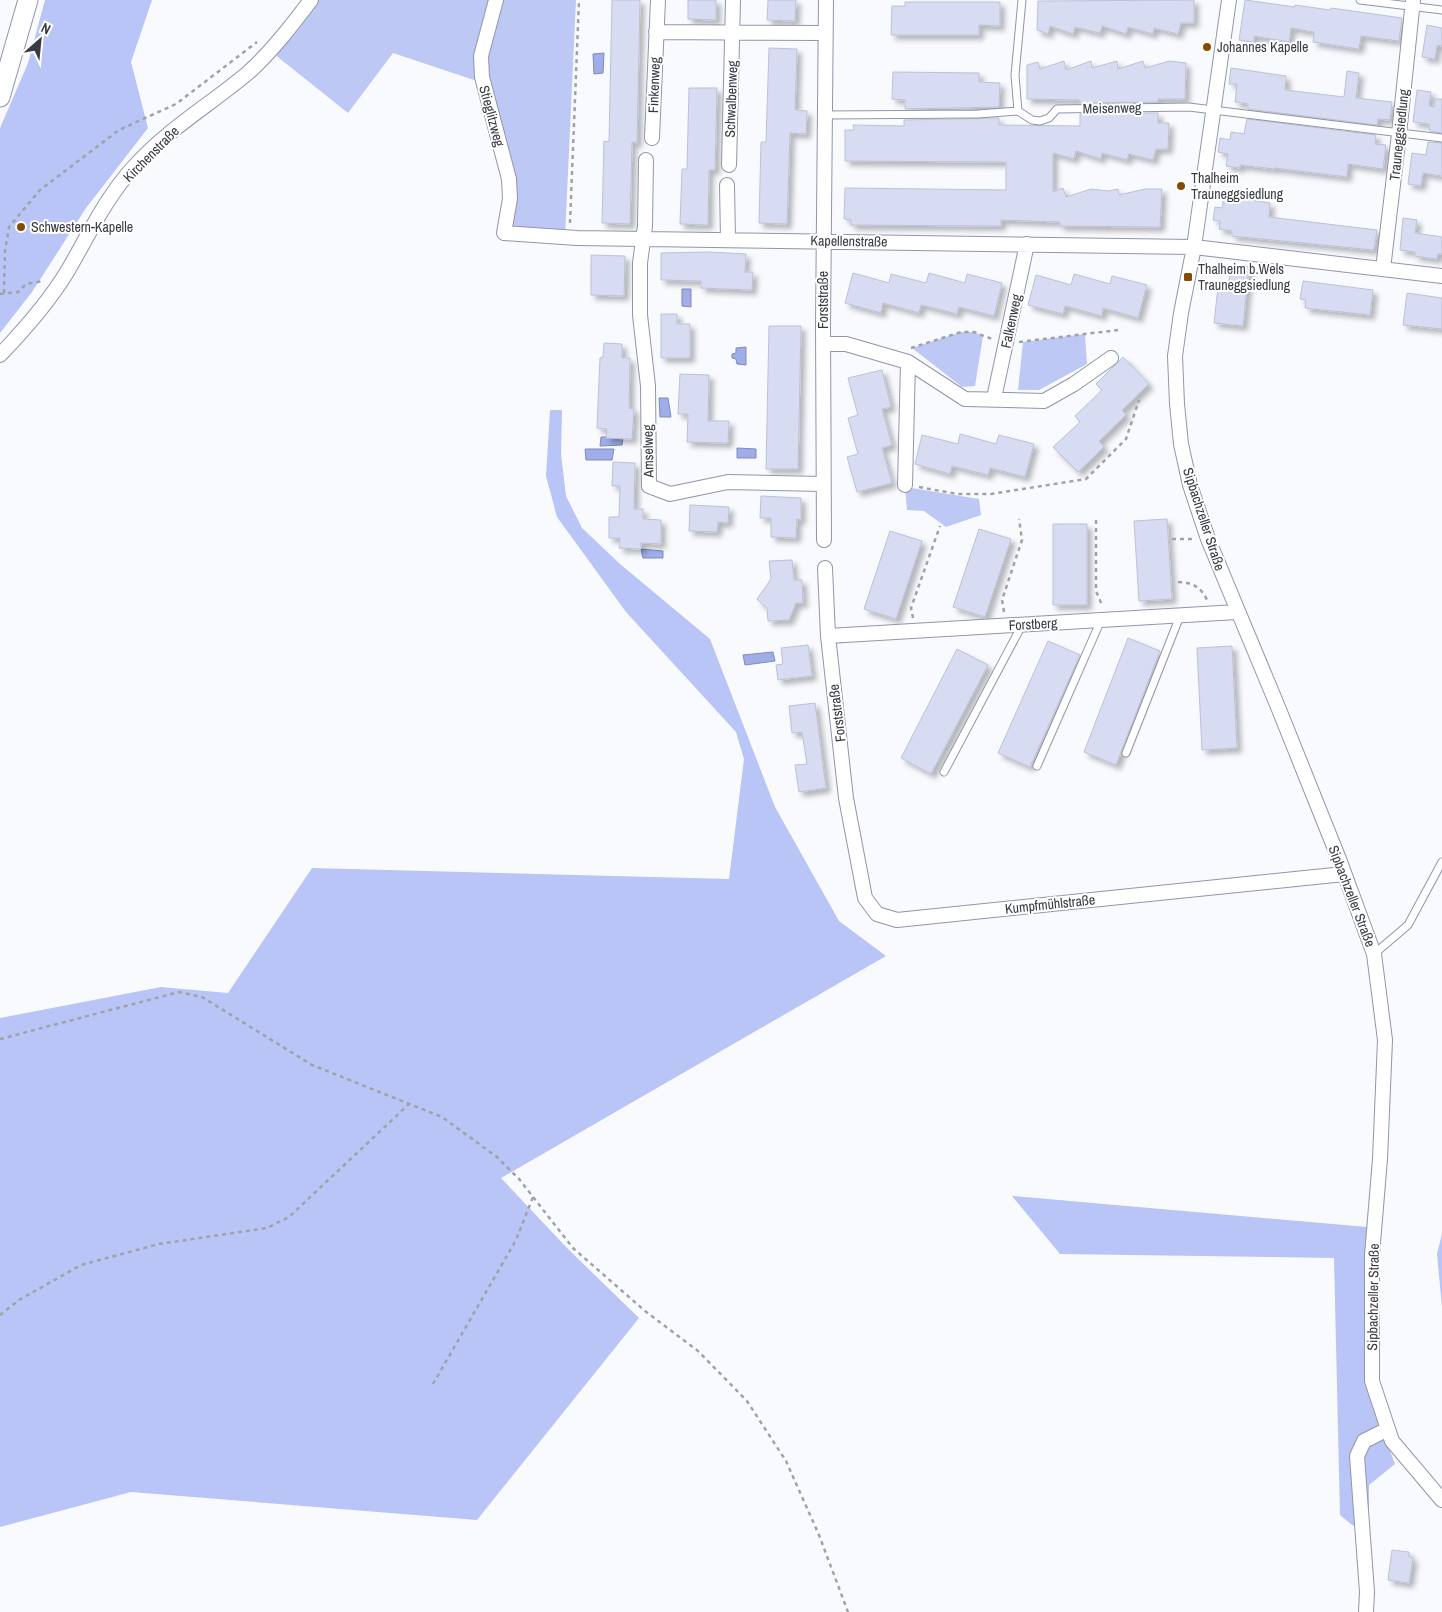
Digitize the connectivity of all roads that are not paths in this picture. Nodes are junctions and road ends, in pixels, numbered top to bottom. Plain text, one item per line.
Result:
1 (28, 0) edge
2 (311, 0) edge
3 (496, 0) edge
4 (658, 0) edge
5 (733, 0) edge
6 (826, 0) edge
7 (1022, 0) edge
8 (1228, 0) edge
9 (1360, 0) edge
10 (1413, 3) edge
11 (1442, 10) edge
12 (656, 32) junction
13 (733, 32) junction
14 (825, 32) junction
15 (0, 97) edge
16 (1018, 111) junction
17 (1213, 111) junction
18 (824, 115) junction
19 (1400, 134) junction
20 (652, 138) dead end
21 (1442, 138) edge
22 (646, 160) dead end
23 (729, 165) dead end
24 (727, 185) dead end
25 (504, 233) joint
26 (643, 239) junction
27 (728, 240) junction
28 (824, 240) junction
29 (1027, 244) junction
30 (1194, 247) junction
31 (1383, 269) junction
32 (1442, 276) edge
33 (823, 344) junction
34 (0, 354) edge
35 (1111, 358) dead end
36 (908, 362) junction
37 (994, 398) junction
38 (823, 484) junction
39 (905, 485) road end
40 (824, 540) dead end
41 (825, 568) dead end
42 (1238, 612) junction
43 (1180, 616) junction
44 (1105, 620) junction
45 (1022, 625) junction
46 (828, 636) junction
47 (1126, 754) dead end
48 (1036, 766) dead end
49 (944, 772) dead end
50 (846, 798) joint
51 (1442, 862) edge
52 (1344, 874) junction
53 (1374, 954) junction
54 (1388, 1429) junction
55 (1442, 1500) edge
56 (1366, 1612) edge

1 - 15 street
2 - 34 street, Kirchenstraße
3 - 25 street, Stieglitzweg
4 - 12 street, Finkenweg
5 - 13 street, Schwalbenweg
6 - 14 street, Forststraße
7 - 16 lane
8 - 17 street, Sipbachzeller Straße
9 - 10 lane
10 - 11 lane
10 - 19 street, Trauneggsiedlung
12 - 13 street
12 - 20 street, Finkenweg
13 - 14 street
13 - 23 street, Schwalbenweg
14 - 18 street, Forststraße
16 - 17 lane, Meisenweg
16 - 18 lane
17 - 19 lane
17 - 30 street, Sipbachzeller Straße
18 - 28 street, Forststraße
19 - 21 lane
19 - 31 street, Trauneggsiedlung
22 - 26 street
24 - 27 street
25 - 26 street, Kapellenstraße
26 - 27 street, Kapellenstraße
26 - 38 street, Amselweg
27 - 28 street, Kapellenstraße
28 - 29 street, Kapellenstraße
28 - 33 street, Forststraße
29 - 30 street, Kapellenstraße
29 - 37 street, Falkenweg
30 - 31 street
30 - 42 street, Sipbachzeller Straße
31 - 32 street
33 - 36 street
33 - 38 street, Forststraße
35 - 37 street
36 - 37 street
36 - 39 street
38 - 40 street, Forststraße
41 - 46 street, Forststraße
42 - 43 street, Forstberg
42 - 52 street, Sipbachzeller Straße
43 - 44 street, Forstberg
43 - 47 lane
44 - 45 street, Forstberg
44 - 48 lane
45 - 46 street, Forstberg
45 - 49 lane
46 - 50 street, Forststraße
50 - 52 street, Kumpfmühlstraße
51 - 53 lane, Sipbachzeller Straße
52 - 53 street, Sipbachzeller Straße
53 - 54 street, Sipbachzeller Straße
54 - 55 street, Sipbachzeller Straße
54 - 56 street

